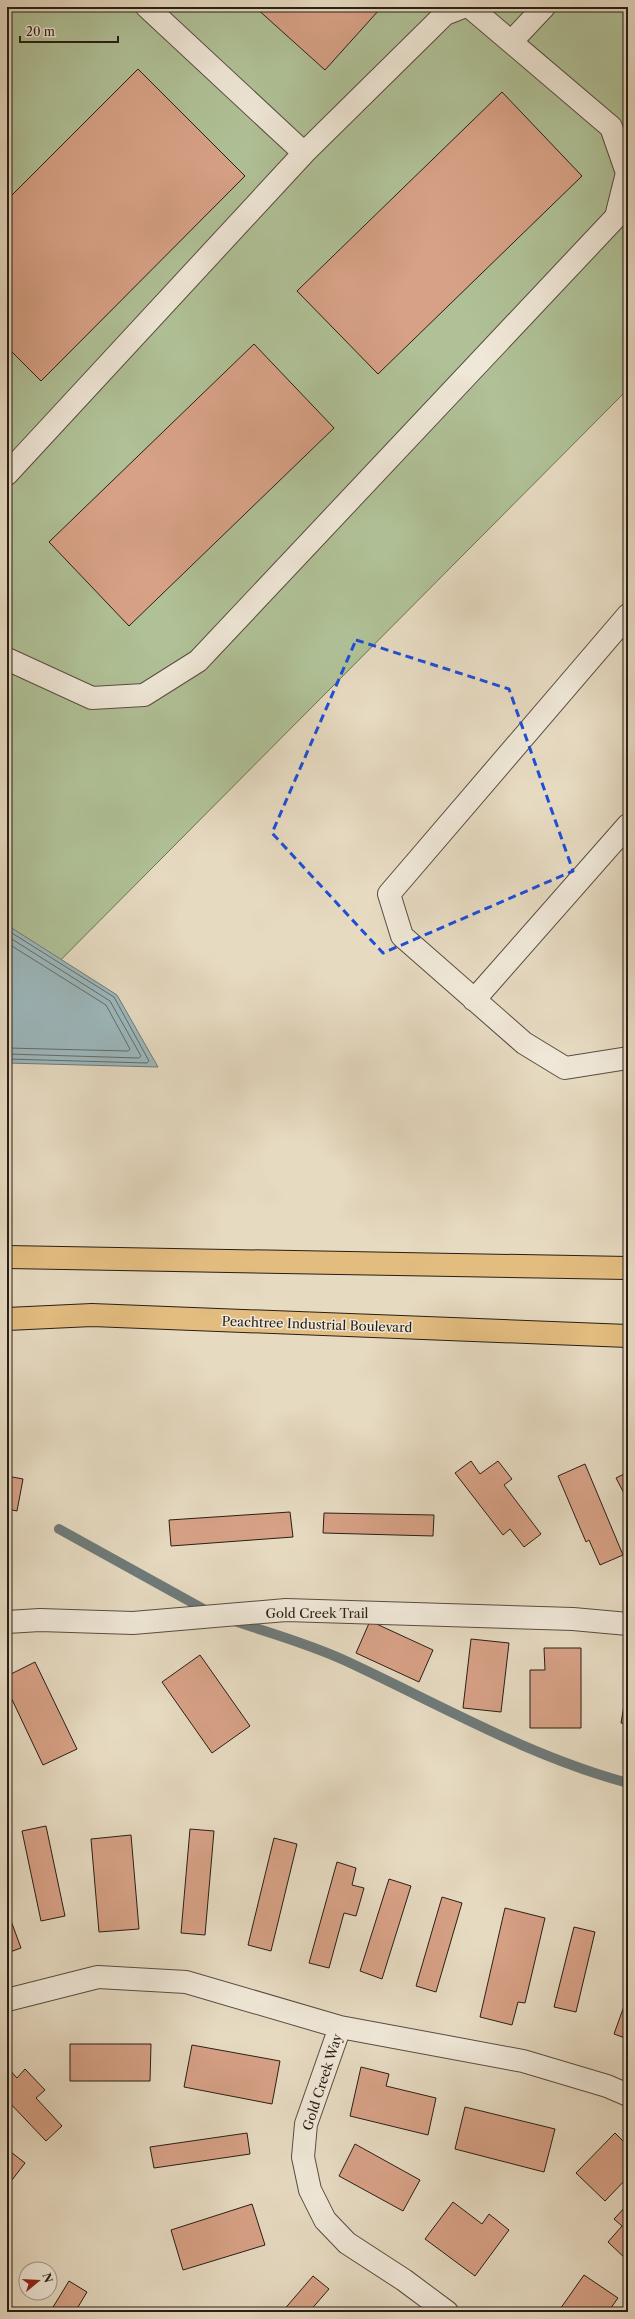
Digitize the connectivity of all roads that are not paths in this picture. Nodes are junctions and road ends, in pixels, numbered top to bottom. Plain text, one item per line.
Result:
1 (147, 7) edge
2 (463, 7) edge
3 (470, 7) edge
4 (544, 7) edge
5 (511, 42) junction
6 (304, 153) junction
7 (7, 474) edge
8 (628, 615) edge
9 (7, 659) edge
10 (628, 825) edge
11 (474, 1000) junction
12 (628, 1058) edge
13 (7, 1257) edge
14 (628, 1268) edge
15 (7, 1319) edge
16 (628, 1336) edge
17 (7, 1622) edge
18 (628, 1624) edge
19 (7, 2000) edge
20 (340, 2026) junction
21 (628, 2095) edge
22 (448, 2312) edge

1 - 6 street
2 - 6 street
3 - 5 street
4 - 5 street
5 - 9 street
6 - 7 street
8 - 11 street
10 - 11 street
11 - 12 street
13 - 14 main road
15 - 16 main road, Peachtree Industrial Boulevard
17 - 18 street, Gold Creek Trail
19 - 20 street, Gold Creek Way
20 - 21 street, Gold Creek Way
20 - 22 street, Gold Creek Way

